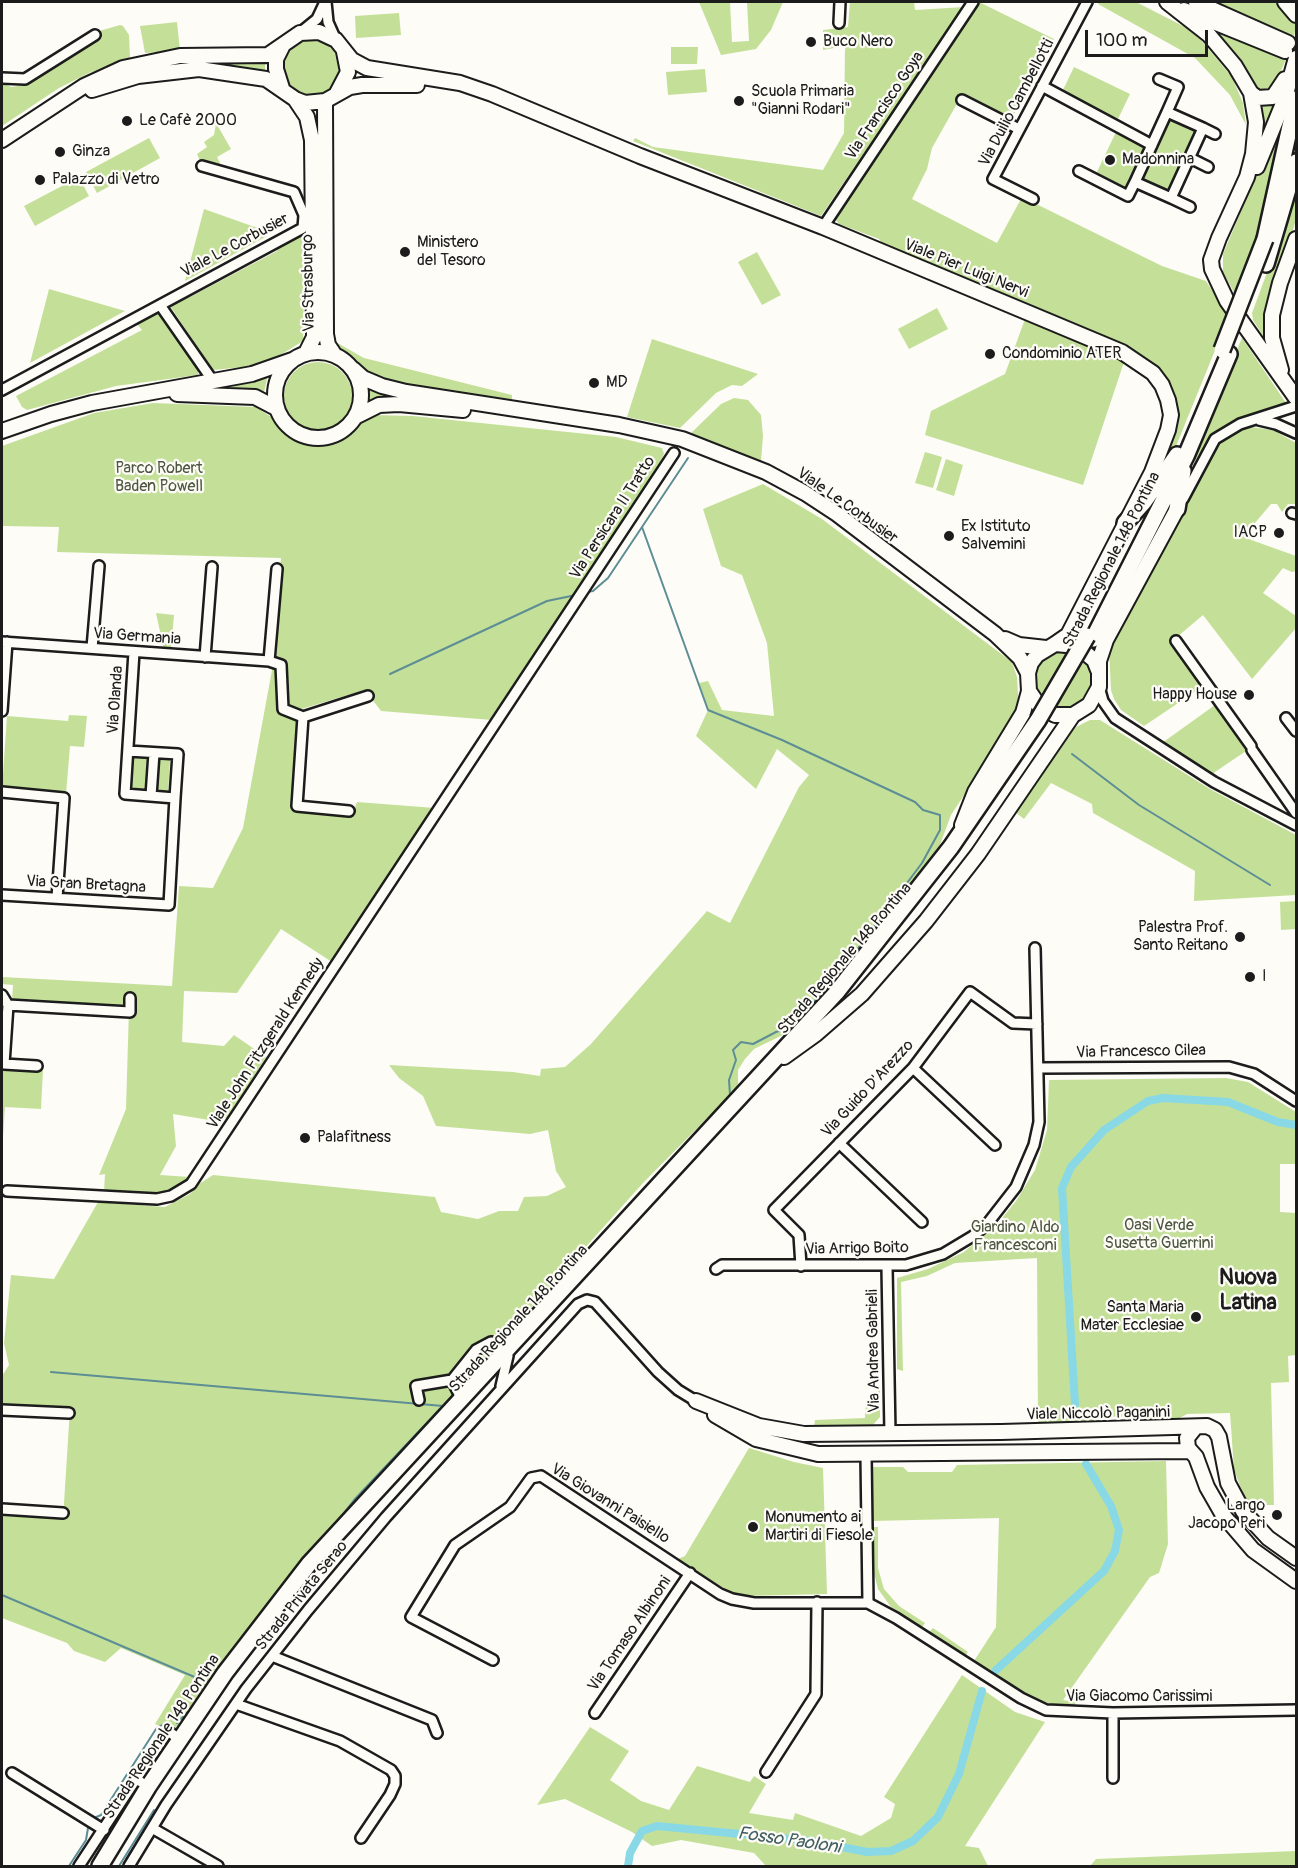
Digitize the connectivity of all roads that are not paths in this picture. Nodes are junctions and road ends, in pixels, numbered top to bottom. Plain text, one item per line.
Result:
1 (326, 2) edge
2 (840, 2) edge
3 (973, 2) edge
4 (1087, 2) edge
5 (1166, 2) edge
6 (1196, 2) edge
7 (1285, 2) edge
8 (1296, 15) edge
9 (839, 23) dead end
10 (300, 33) junction
11 (95, 35) dead end
12 (286, 41) junction
13 (340, 45) junction
14 (1291, 51) edge
15 (2, 78) edge
16 (1159, 79) dead end
17 (1042, 86) junction
18 (282, 88) junction
19 (477, 90) junction
20 (337, 93) junction
21 (1251, 93) junction
22 (75, 94) junction
23 (295, 99) junction
24 (1296, 99) edge
25 (962, 100) dead end
26 (325, 101) junction
27 (1167, 112) junction
28 (1203, 128) junction
29 (1019, 129) junction
30 (1215, 134) dead end
31 (2, 140) edge
32 (1296, 141) edge
33 (1152, 145) junction
34 (1190, 158) junction
35 (1296, 162) edge
36 (202, 166) dead end
37 (1208, 166) dead end
38 (1079, 171) dead end
39 (1135, 182) junction
40 (1296, 188) edge
41 (1171, 198) junction
42 (1033, 199) dead end
43 (1190, 207) dead end
44 (823, 226) junction
45 (1296, 238) edge
46 (1266, 239) junction
47 (1266, 264) junction
48 (160, 305) junction
49 (1226, 352) junction
50 (306, 353) junction
51 (334, 354) junction
52 (291, 360) junction
53 (1278, 361) junction
54 (353, 369) junction
55 (1282, 375) junction
56 (213, 381) junction
57 (2, 390) edge
58 (133, 395) junction
59 (1296, 398) edge
60 (1296, 406) edge
61 (276, 408) junction
62 (522, 411) junction
63 (357, 416) junction
64 (1253, 420) junction
65 (2, 431) edge
66 (1296, 433) edge
67 (1184, 452) junction
68 (674, 453) dead end
69 (1177, 509) junction
70 (1125, 523) junction
71 (99, 566) dead end
72 (212, 567) dead end
73 (277, 569) dead end
74 (577, 600) joint
75 (995, 634) junction
76 (1176, 641) dead end
77 (4, 642) edge
78 (1050, 646) junction
79 (92, 648) junction
80 (134, 652) junction
81 (205, 657) junction
82 (269, 661) junction
83 (1098, 670) junction
84 (1028, 673) junction
85 (1099, 687) junction
86 (1029, 691) junction
87 (368, 696) dead end
88 (2, 713) edge
89 (1073, 715) junction
90 (303, 717) junction
91 (1286, 718) dead end
92 (1041, 722) junction
93 (1296, 731) edge
94 (128, 751) junction
95 (154, 753) junction
96 (2, 792) edge
97 (1284, 794) junction
98 (151, 796) junction
99 (175, 798) junction
100 (349, 810) dead end
101 (1296, 813) edge
102 (1275, 814) junction
103 (1296, 825) edge
104 (951, 847) junction
105 (2, 895) edge
106 (57, 898) junction
107 (169, 905) joint
108 (1035, 948) dead end
109 (2, 995) edge
110 (130, 998) dead end
111 (8, 1005) junction
112 (1037, 1024) junction
113 (784, 1057) junction
114 (37, 1066) dead end
115 (913, 1068) junction
116 (1039, 1068) junction
117 (1296, 1101) edge
118 (839, 1143) junction
119 (995, 1145) dead end
120 (2, 1182) edge
121 (4, 1195) edge
122 (922, 1222) dead end
123 (801, 1266) junction
124 (887, 1267) junction
125 (716, 1269) dead end
126 (509, 1350) junction
127 (455, 1388) junction
128 (501, 1389) junction
129 (419, 1400) dead end
130 (696, 1401) junction
131 (2, 1410) edge
132 (69, 1413) dead end
133 (1195, 1428) junction
134 (1001, 1432) junction
135 (890, 1434) junction
136 (823, 1435) junction
137 (1220, 1441) junction
138 (1002, 1452) junction
139 (1193, 1454) junction
140 (822, 1455) junction
141 (866, 1455) junction
142 (2, 1509) edge
143 (63, 1513) dead end
144 (1279, 1546) junction
145 (1296, 1558) edge
146 (1268, 1562) junction
147 (690, 1573) junction
148 (1296, 1581) edge
149 (818, 1602) junction
150 (868, 1603) junction
151 (259, 1630) junction
152 (272, 1656) junction
153 (493, 1660) dead end
154 (236, 1704) junction
155 (1296, 1710) edge
156 (595, 1713) dead end
157 (1113, 1713) junction
158 (437, 1733) dead end
159 (766, 1772) dead end
160 (12, 1773) dead end
161 (1113, 1778) dead end
162 (142, 1783) junction
163 (152, 1828) junction
164 (104, 1830) junction
165 (361, 1838) dead end
166 (79, 1866) edge
167 (100, 1866) edge
168 (129, 1866) edge
169 (218, 1866) edge

1 - 10 street
1 - 13 street
2 - 9 street
3 - 44 street, Via Francisco Goya
4 - 17 street, Via Duilio Cambellotti
5 - 14 street
5 - 21 street
6 - 14 street
7 - 8 street
10 - 12 street
10 - 13 street, Viale Pier Luigi Nervi
11 - 15 street
12 - 18 street
12 - 22 street
13 - 19 street, Viale Pier Luigi Nervi
13 - 20 street
14 - 21 street
14 - 53 street
16 - 27 street
17 - 29 street, Via Duilio Cambellotti
17 - 33 street
18 - 22 street
18 - 23 street
19 - 20 street, Viale Pier Luigi Nervi
19 - 44 street, Viale Pier Luigi Nervi
20 - 26 street, Viale Pier Luigi Nervi
21 - 55 street
22 - 31 street
23 - 26 street
23 - 50 street, Via Strasburgo
24 - 46 main road
25 - 29 street
26 - 51 street, Via Strasburgo
27 - 28 street
27 - 33 street
28 - 30 street
28 - 34 street
29 - 42 street, Via Duilio Cambellotti
32 - 46 main road, Strada Regionale 148 Pontina
33 - 39 street
34 - 37 street
34 - 41 street
35 - 47 main road, Strada Regionale 148 Pontina
36 - 48 street, Viale Le Corbusier
38 - 39 street
39 - 41 street
40 - 47 main road
41 - 43 street
44 - 70 street, Viale Pier Luigi Nervi
45 - 53 street
46 - 49 main road, Strada Regionale 148 Pontina, bridge
47 - 49 main road, Strada Regionale 148 Pontina
48 - 56 street
48 - 57 street, Viale Le Corbusier
49 - 67 main road, Strada Regionale 148 Pontina
50 - 51 street, Viale Le Corbusier
50 - 52 street, Viale Le Corbusier
51 - 54 street, Viale Le Corbusier
52 - 56 street, Viale Le Corbusier
52 - 61 street
53 - 55 street
54 - 62 street, Viale Le Corbusier
54 - 63 street
55 - 59 street
56 - 58 street, Viale Le Corbusier
58 - 61 street, Viale Le Corbusier
58 - 65 street, Viale Le Corbusier
60 - 64 street
61 - 63 street, Viale Le Corbusier
62 - 63 street, Viale Le Corbusier
62 - 75 street, Viale Le Corbusier
64 - 66 street
64 - 69 street
67 - 69 main road
67 - 70 main road
67 - 92 main road, Strada Regionale 148 Pontina
68 - 74 street, Via Persicara II Tratto
69 - 83 street
70 - 78 street, Viale Pier Luigi Nervi
71 - 79 street
72 - 81 street
73 - 82 street
74 - 121 street, Viale John Fitzgerald Kennedy
75 - 78 street, Viale Le Corbusier
75 - 84 street, Viale Le Corbusier
76 - 97 street
77 - 79 street, Via Germania
77 - 88 street
78 - 83 street
78 - 84 street
79 - 80 street, Via Germania
80 - 81 street, Via Germania
80 - 94 street, Via Olanda
81 - 82 street, Via Germania
82 - 90 street
83 - 85 street
84 - 86 street
85 - 89 street
85 - 102 street
86 - 89 street
86 - 104 street
87 - 90 street
89 - 113 street
90 - 100 street
91 - 93 street
92 - 104 main road, Strada Regionale 148 Pontina
92 - 113 main road, Strada Regionale 148 Pontina
94 - 95 street, Via Olanda
94 - 98 street, Via Olanda
95 - 98 street
95 - 99 street, Via Olanda
96 - 106 street
97 - 101 street
97 - 102 street
98 - 99 street, Via Olanda
99 - 107 street, Via Olanda
102 - 103 street
104 - 126 main road, Strada Regionale 148 Pontina
105 - 106 street, Via Gran Bretagna
106 - 107 street, Via Gran Bretagna
108 - 112 street, Via Arrigo Boito
109 - 111 street
110 - 111 street
111 - 114 street
112 - 115 street, Via Guido D'Arezzo
112 - 116 street, Via Arrigo Boito
113 - 126 main road, Strada Regionale 148 Pontina
115 - 118 street, Via Guido D'Arezzo
115 - 119 street
116 - 117 street, Via Francesco Cilea
116 - 124 street, Via Arrigo Boito
118 - 122 street
118 - 123 street, Via Guido D'Arezzo
120 - 121 street, Viale John Fitzgerald Kennedy
123 - 124 street, Via Arrigo Boito
123 - 125 street, Via Arrigo Boito
124 - 135 street, Via Andrea Gabrieli
126 - 127 main road, Strada Regionale 148 Pontina
126 - 127 street, Strada Regionale 148 Pontina
126 - 128 street, Strada Privata Serao
126 - 151 main road, Strada Regionale 148 Pontina
127 - 129 street
127 - 151 main road, Strada Regionale 148 Pontina
128 - 130 street, Viale Niccolò Paganini
128 - 152 street, Strada Privata Serao
130 - 136 street, Viale Niccolò Paganini
130 - 140 street, Viale Niccolò Paganini
131 - 132 street
133 - 134 street, Viale Niccolò Paganini
133 - 137 street, Viale Niccolò Paganini
133 - 139 street, Viale Niccolò Paganini
134 - 135 street, Viale Niccolò Paganini
134 - 138 street
135 - 136 street, Viale Niccolò Paganini
136 - 140 street
137 - 139 street, Viale Niccolò Paganini
137 - 144 street
138 - 139 street, Viale Niccolò Paganini
138 - 141 street, Viale Niccolò Paganini
139 - 146 street
140 - 141 street, Viale Niccolò Paganini
141 - 150 street
142 - 143 street
144 - 145 street
144 - 146 street
146 - 148 street
147 - 149 street, Via Giovanni Paisiello
147 - 153 street, Via Giovanni Paisiello
147 - 156 street, Via Tomaso Albinoni
149 - 150 street, Via Giovanni Paisiello
149 - 159 street
150 - 157 street, Via Giacomo Carissimi
151 - 162 main road, Strada Regionale 148 Pontina
152 - 154 street, Strada Privata Serao
152 - 158 street
154 - 163 street, Strada Privata Serao
154 - 165 street
155 - 157 street, Via Giacomo Carissimi
157 - 161 street
160 - 164 street
162 - 164 street
162 - 167 main road, Strada Regionale 148 Pontina
163 - 168 street, Strada Privata Serao
163 - 169 street
164 - 166 street

